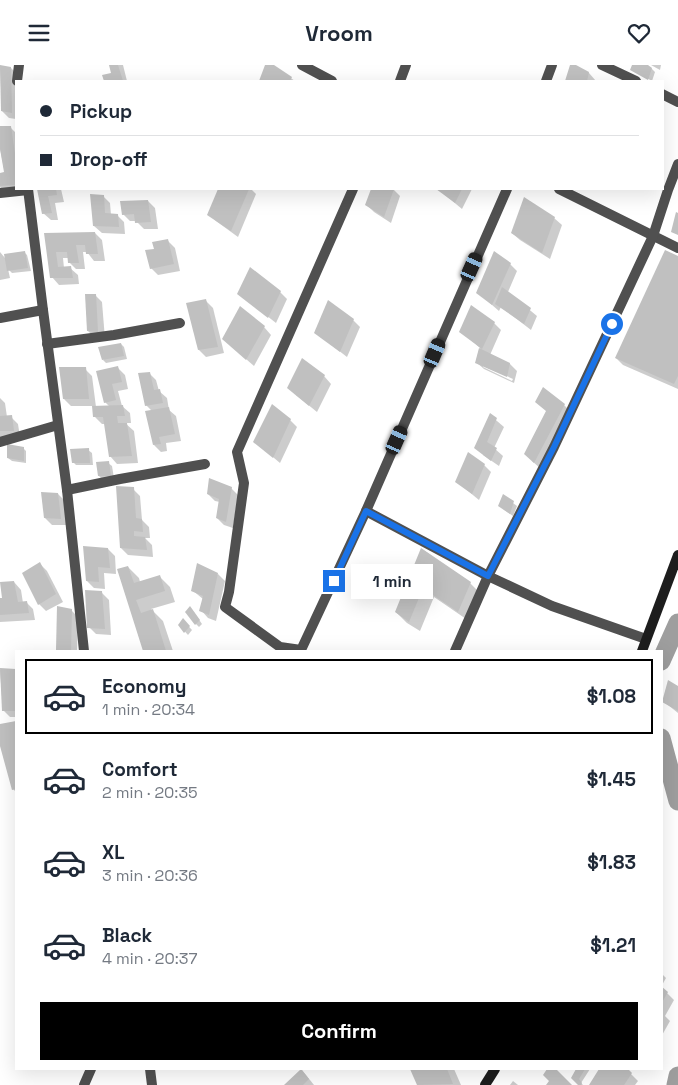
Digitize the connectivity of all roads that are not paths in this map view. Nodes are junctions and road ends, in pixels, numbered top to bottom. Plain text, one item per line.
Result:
1 (19, 65) edge
2 (302, 65) edge
3 (406, 65) edge
4 (552, 65) edge
5 (602, 65) edge
6 (17, 80) edge
7 (330, 80) edge
8 (400, 80) edge
9 (546, 80) edge
10 (634, 80) edge
11 (664, 95) edge
12 (678, 102) edge
13 (678, 164) edge
14 (28, 190) edge
15 (353, 190) edge
16 (507, 190) edge
17 (560, 190) edge
18 (0, 193) edge
19 (653, 236) junction
20 (678, 248) edge
21 (43, 310) junction
22 (0, 318) edge
23 (180, 323) dead end
24 (47, 344) junction
25 (58, 425) junction
26 (0, 442) edge
27 (205, 464) dead end
28 (67, 490) junction
29 (366, 511) junction
30 (678, 555) edge
31 (488, 576) junction
32 (646, 639) junction
33 (84, 650) edge
34 (301, 650) edge
35 (301, 650) edge
36 (455, 650) edge
37 (642, 650) edge
38 (91, 1070) edge
39 (150, 1070) edge
40 (493, 1070) edge
41 (84, 1085) edge
42 (152, 1085) edge
43 (485, 1085) edge

1 - 6 street
2 - 7 street
3 - 8 street
4 - 9 street
5 - 10 street
11 - 12 street
13 - 19 street
14 - 18 street
14 - 21 street
15 - 34 street
16 - 29 street
17 - 19 street
19 - 20 street
19 - 31 street
21 - 22 street
21 - 24 street
23 - 24 street
24 - 25 street
25 - 26 street
25 - 28 street
27 - 28 street
28 - 33 street
29 - 31 street
29 - 35 street
30 - 32 street
31 - 32 street
31 - 36 street
32 - 37 street
38 - 41 street
39 - 42 street
40 - 43 street

